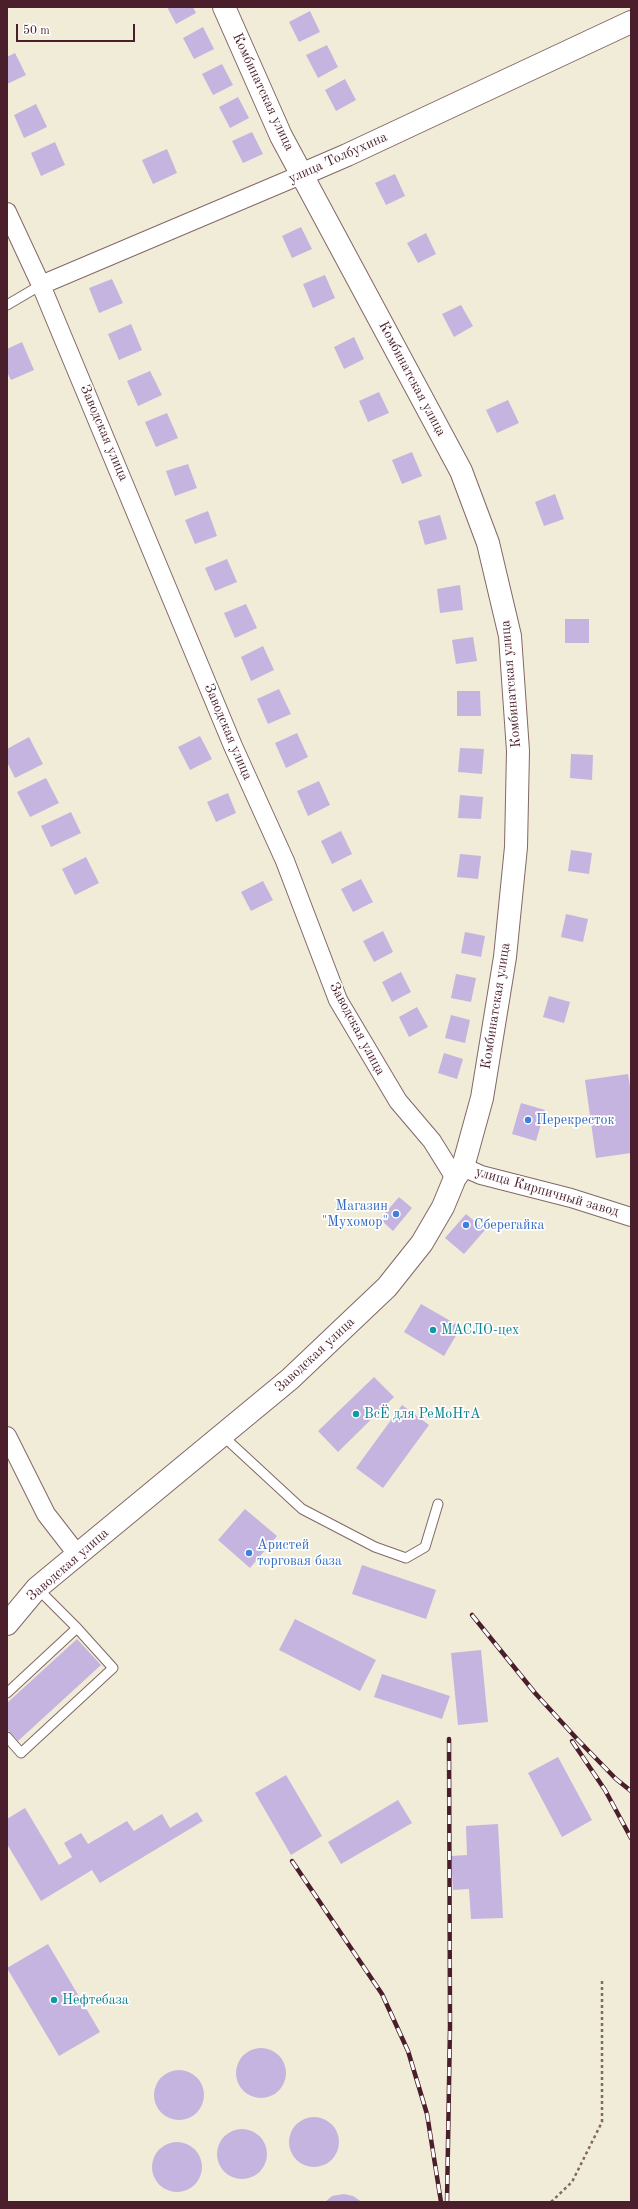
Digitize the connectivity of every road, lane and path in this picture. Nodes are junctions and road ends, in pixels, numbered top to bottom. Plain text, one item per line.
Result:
1 (224, 7) edge
2 (631, 22) edge
3 (303, 174) junction
4 (7, 212) edge
5 (41, 285) junction
6 (7, 305) edge
7 (459, 1172) junction
8 (631, 1217) edge
9 (7, 1436) edge
10 (223, 1436) junction
11 (438, 1504) dead end
12 (77, 1554) junction
13 (37, 1588) junction
14 (7, 1624) edge
15 (77, 1628) junction
16 (7, 1693) edge
17 (7, 1738) edge
18 (602, 1979) dead end
19 (550, 2202) edge

1 - 3 main road, Комбинатская улица
2 - 3 main road, улица Толбухина
3 - 5 street, улица Толбухина
3 - 7 main road, Комбинатская улица
4 - 5 street, Заводская улица
5 - 6 lane
5 - 7 street, Заводская улица
7 - 8 street, улица Кирпичный завод
7 - 10 main road, Заводская улица
9 - 12 street
10 - 11 lane
10 - 12 main road, Заводская улица
12 - 13 main road, Заводская улица
13 - 14 main road, Заводская улица
13 - 15 lane
15 - 16 lane
15 - 17 lane
18 - 19 path

